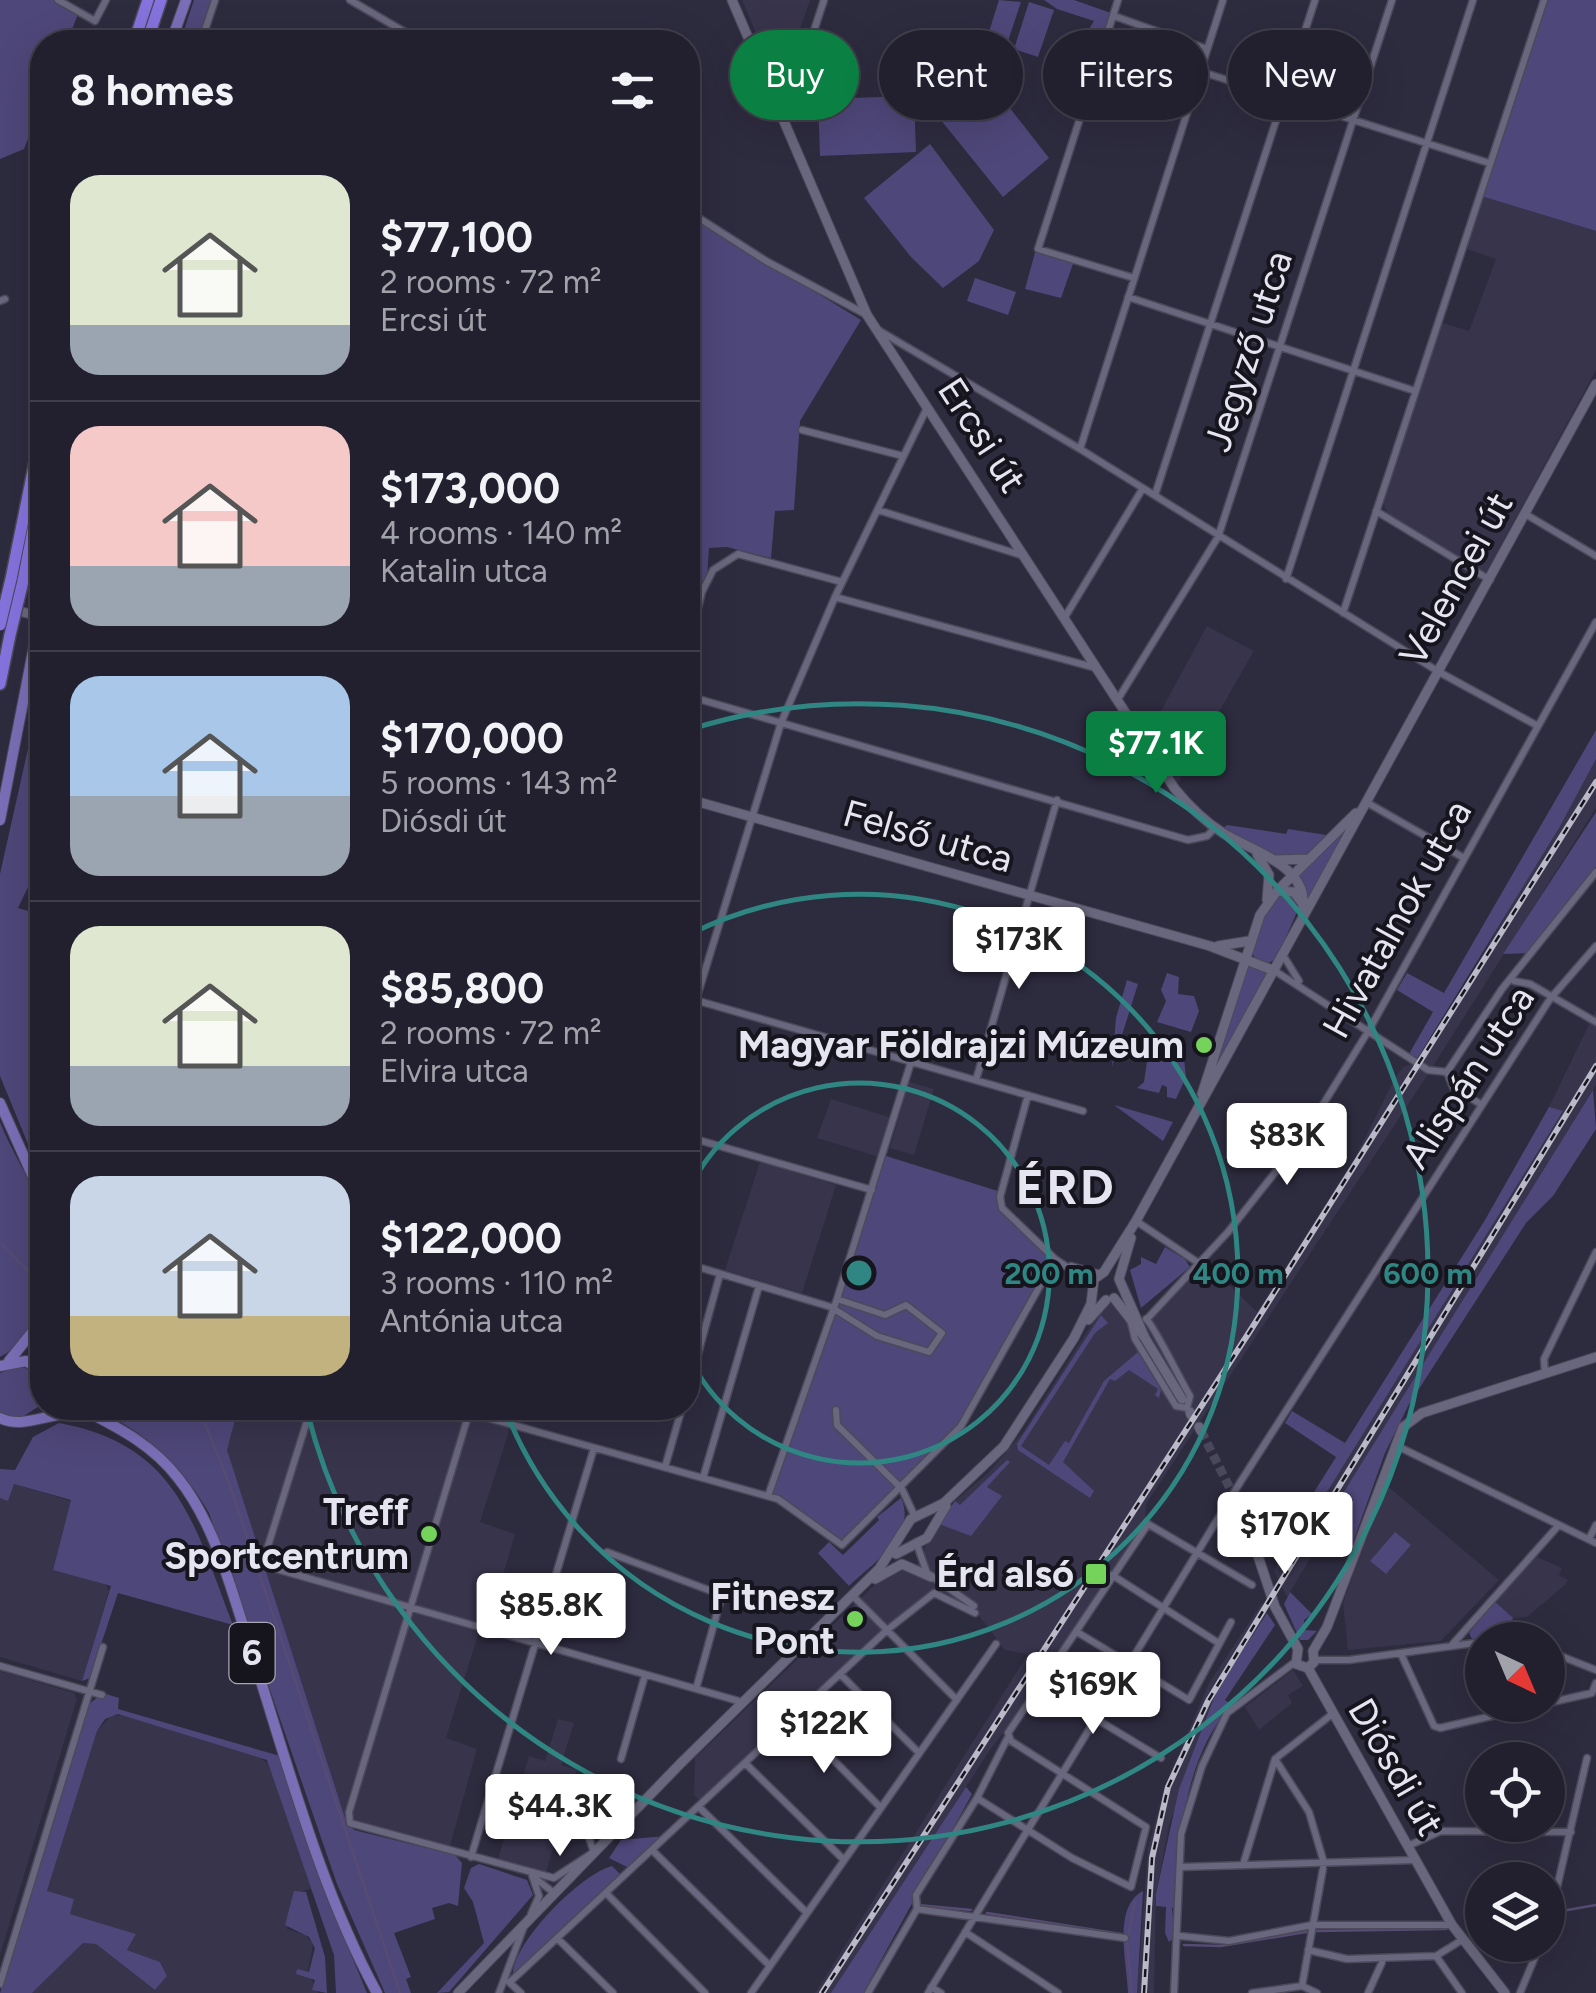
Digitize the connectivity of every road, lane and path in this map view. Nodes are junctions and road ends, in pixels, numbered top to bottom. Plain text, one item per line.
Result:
1 (58, 0) edge
2 (106, 0) edge
3 (148, 0) edge
4 (162, 0) edge
5 (186, 0) edge
6 (215, 0) edge
7 (350, 0) edge
8 (732, 0) edge
9 (824, 0) edge
10 (1118, 0) edge
11 (1223, 0) edge
12 (1315, 0) edge
13 (1392, 0) edge
14 (1473, 0) edge
15 (1544, 0) edge
16 (1113, 16) junction
17 (138, 30) edge
18 (151, 30) edge
19 (175, 30) edge
20 (206, 30) edge
21 (401, 30) edge
22 (744, 30) edge
23 (814, 30) edge
24 (1152, 30) edge
25 (1305, 30) edge
26 (1208, 47) edge
27 (1372, 60) edge
28 (782, 120) edge
29 (1184, 120) edge
30 (1276, 120) edge
31 (1352, 120) joint
32 (1428, 144) junction
33 (1488, 163) junction
34 (700, 220) edge
35 (1134, 278) junction
36 (1128, 297) junction
37 (867, 315) junction
38 (1208, 325) junction
39 (878, 330) junction
40 (1278, 346) junction
41 (1355, 372) junction
42 (1596, 384) edge
43 (1415, 391) junction
44 (927, 407) junction
45 (802, 430) dead end
46 (1080, 449) junction
47 (903, 456) junction
48 (1144, 488) junction
49 (1154, 495) junction
50 (30, 500) edge
51 (878, 510) junction
52 (1376, 511) junction
53 (1528, 515) junction
54 (30, 530) edge
55 (1218, 537) junction
56 (1025, 556) junction
57 (1596, 556) edge
58 (1286, 579) junction
59 (17, 580) junction
60 (1491, 580) junction
61 (842, 582) junction
62 (702, 592) joint
63 (835, 597) junction
64 (700, 600) edge
65 (0, 605) edge
66 (30, 614) edge
67 (1342, 614) junction
68 (1064, 617) junction
69 (1596, 622) edge
70 (0, 625) edge
71 (30, 662) edge
72 (1097, 668) junction
73 (1438, 672) junction
74 (0, 684) edge
75 (700, 699) edge
76 (1117, 700) junction
77 (781, 723) junction
78 (1536, 725) junction
79 (1057, 800) junction
80 (1366, 801) junction
81 (700, 802) edge
82 (750, 816) junction
83 (0, 820) edge
84 (1215, 828) junction
85 (1256, 852) junction
86 (1464, 858) junction
87 (1313, 859) junction
88 (1272, 860) junction
89 (1596, 872) edge
90 (1293, 876) junction
91 (1277, 891) junction
92 (1028, 894) junction
93 (1266, 906) junction
94 (1304, 906) junction
95 (1299, 924) junction
96 (1249, 941) junction
97 (1210, 946) junction
98 (1596, 946) edge
99 (1283, 955) junction
100 (1244, 960) junction
101 (1274, 971) junction
102 (700, 974) edge
103 (1512, 981) junction
104 (1304, 985) junction
105 (1552, 997) junction
106 (700, 1001) edge
107 (1596, 1022) edge
108 (1368, 1030) junction
109 (911, 1062) junction
110 (1446, 1072) junction
111 (976, 1080) junction
112 (1028, 1095) junction
113 (0, 1104) edge
114 (1482, 1105) junction
115 (1083, 1111) dead end
116 (1192, 1120) junction
117 (700, 1140) edge
118 (30, 1170) edge
119 (872, 1190) junction
120 (1136, 1221) junction
121 (1596, 1252) edge
122 (1056, 1258) junction
123 (1065, 1264) junction
124 (1200, 1264) junction
125 (700, 1268) edge
126 (1102, 1273) junction
127 (720, 1274) junction
128 (1120, 1284) junction
129 (759, 1286) junction
130 (1094, 1288) junction
131 (837, 1299) junction
132 (1110, 1299) junction
133 (831, 1307) junction
134 (1138, 1317) junction
135 (30, 1332) edge
136 (1074, 1338) junction
137 (700, 1346) edge
138 (1596, 1358) edge
139 (30, 1363) edge
140 (5, 1364) edge
141 (1545, 1374) junction
142 (1182, 1400) dead end
143 (836, 1410) dead end
144 (0, 1418) edge
145 (30, 1420) edge
146 (103, 1420) edge
147 (307, 1420) edge
148 (467, 1420) edge
149 (494, 1420) edge
150 (679, 1420) edge
151 (1394, 1444) junction
152 (594, 1448) junction
153 (665, 1468) junction
154 (703, 1478) junction
155 (902, 1489) junction
156 (768, 1496) junction
157 (954, 1496) junction
158 (918, 1517) junction
159 (1246, 1520) tunnel mouth
160 (931, 1525) junction
161 (1596, 1525) edge
162 (1558, 1526) junction
163 (907, 1530) junction
164 (928, 1538) junction
165 (916, 1541) junction
166 (1592, 1541) edge
167 (607, 1552) dead end
168 (1198, 1552) junction
169 (922, 1564) junction
170 (879, 1569) junction
171 (1112, 1576) junction
172 (931, 1577) junction
173 (1252, 1585) dead end
174 (853, 1596) junction
175 (1164, 1607) junction
176 (412, 1608) junction
177 (1231, 1622) dead end
178 (887, 1630) junction
179 (1077, 1632) junction
180 (1461, 1637) junction
181 (1465, 1640) edge
182 (1218, 1642) junction
183 (996, 1644) dead end
184 (536, 1645) junction
185 (1465, 1645) edge
186 (103, 1647) dead end
187 (1450, 1647) junction
188 (1298, 1649) junction
189 (1401, 1654) junction
190 (1565, 1658) edge
191 (1312, 1659) junction
192 (1295, 1662) junction
193 (1130, 1663) junction
194 (0, 1666) edge
195 (1596, 1670) edge
196 (840, 1674) junction
197 (644, 1675) junction
198 (1596, 1683) edge
199 (1043, 1687) junction
200 (696, 1690) junction
201 (89, 1692) junction
202 (102, 1696) dead end
203 (1565, 1699) edge
204 (957, 1700) junction
205 (742, 1702) junction
206 (1331, 1715) junction
207 (1096, 1718) junction
208 (794, 1720) junction
209 (1466, 1722) edge
210 (1008, 1737) junction
211 (919, 1753) junction
212 (1160, 1758) dead end
213 (1587, 1758) dead end
214 (620, 1759) dead end
215 (1276, 1759) junction
216 (746, 1764) junction
217 (1062, 1773) junction
218 (595, 1785) dead end
219 (977, 1798) junction
220 (700, 1808) junction
221 (881, 1808) junction
222 (1027, 1830) junction
223 (1571, 1832) junction
224 (1407, 1847) junction
225 (594, 1852) junction
226 (654, 1852) junction
227 (471, 1856) junction
228 (844, 1860) junction
229 (1415, 1860) junction
230 (1324, 1862) junction
231 (1564, 1862) edge
232 (1244, 1865) junction
233 (1182, 1867) junction
234 (531, 1874) junction
235 (546, 1877) junction
236 (554, 1893) junction
237 (606, 1894) junction
238 (916, 1907) junction
239 (807, 1913) junction
240 (976, 1915) junction
241 (526, 1923) junction
242 (1312, 1925) junction
243 (1452, 1925) junction
244 (965, 1932) junction
245 (1180, 1936) junction
246 (558, 1938) junction
247 (1125, 1938) dead end
248 (1462, 1940) junction
249 (1308, 1950) junction
250 (1436, 1956) junction
251 (1384, 1958) junction
252 (1533, 1962) edge
253 (487, 1965) junction
254 (770, 1966) junction
255 (506, 1982) junction
256 (0, 1984) edge
257 (1302, 1986) junction
258 (929, 1990) edge
259 (375, 1991) edge
260 (458, 1993) edge
261 (467, 1993) edge
262 (499, 1993) edge
263 (521, 1993) edge
264 (613, 1993) edge
265 (705, 1993) edge
266 (751, 1993) edge
267 (868, 1993) edge
268 (941, 1993) edge
269 (1058, 1993) edge
270 (1174, 1993) edge
271 (1252, 1993) edge
272 (1317, 1993) edge
273 (1368, 1993) edge
274 (1462, 1993) edge
275 (1505, 1993) edge
276 (1520, 1993) edge

1 - 2 street
3 - 17 highway
4 - 18 highway
5 - 19 main road
6 - 20 street
7 - 21 street
8 - 22 main road, Ercsi út
9 - 23 street
10 - 16 street
11 - 26 street
12 - 25 street
13 - 27 street, Jegyző utca
14 - 32 street
15 - 33 street
16 - 24 street
16 - 35 street
28 - 37 main road, Ercsi út
29 - 35 street
30 - 38 street
31 - 32 street
31 - 40 street, Jegyző utca
32 - 33 street
32 - 41 street
33 - 43 street
34 - 37 street
35 - 36 street
36 - 38 street
36 - 46 street
37 - 39 main road, Ercsi út
38 - 40 street
38 - 49 street
39 - 44 main road, Ercsi út
39 - 46 street
40 - 41 street
40 - 55 street, Jegyző utca
41 - 43 street
41 - 58 street
42 - 53 main road, Velencei út
43 - 52 street
44 - 47 street
44 - 56 main road, Ercsi út
45 - 47 street
46 - 48 street
47 - 51 street
48 - 49 street
48 - 68 street
49 - 55 street
50 - 59 highway
51 - 56 street
51 - 61 street
52 - 60 street
52 - 67 street
53 - 57 street
53 - 60 main road, Velencei út
54 - 59 highway
55 - 58 street
55 - 76 street, Jegyző utca
56 - 68 main road, Ercsi út
58 - 67 street
59 - 70 highway, bridge
59 - 74 highway, bridge
60 - 73 main road, Velencei út
61 - 62 street
61 - 63 street
62 - 64 street
63 - 72 street
63 - 77 street
65 - 66 main road
67 - 73 street
68 - 72 main road, Ercsi út
69 - 78 street, Hivatalnok utca
71 - 83 main road, bridge
72 - 76 main road, Ercsi út
73 - 78 street
73 - 80 main road, Velencei út
75 - 77 street
76 - 84 main road, Ercsi út
77 - 79 street
77 - 82 street
78 - 86 street, Hivatalnok utca
79 - 84 street
79 - 92 street
80 - 86 street
80 - 87 main road
80 - 95 main road
81 - 82 main road, Felső utca
82 - 92 main road, Felső utca
82 - 102 street
84 - 85 main road, Ercsi út
85 - 88 main road, Ercsi út
85 - 93 main road
86 - 108 street, Hivatalnok utca
87 - 88 main road
87 - 90 main road
88 - 90 main road, Ercsi út
89 - 103 street
90 - 91 main road
90 - 94 main road
91 - 93 main road
91 - 94 main road
92 - 97 main road, Felső utca
92 - 111 street
93 - 96 main road
94 - 95 main road
95 - 99 main road
96 - 97 main road, Felső utca
96 - 100 main road
97 - 100 main road, Felső utca
98 - 105 street, Alispán utca
99 - 101 main road
99 - 104 street
100 - 101 main road, Felső utca
100 - 116 main road
101 - 104 street
101 - 116 main road
103 - 105 street
103 - 110 street
104 - 108 street
105 - 107 street
105 - 114 street, Alispán utca
106 - 109 street
108 - 110 street
108 - 124 street, Hivatalnok utca
109 - 111 street
109 - 119 street
110 - 114 street
111 - 112 street
112 - 115 street
112 - 122 street
113 - 118 main road
114 - 168 street, Alispán utca
116 - 120 main road
117 - 119 street
119 - 131 street
120 - 124 street
120 - 126 main road
120 - 128 main road
121 - 141 street
122 - 123 street
122 - 155 street
123 - 126 street
123 - 130 street
124 - 134 street, Hivatalnok utca
125 - 127 street
126 - 128 main road
126 - 130 main road
127 - 129 street
127 - 137 street
128 - 132 main road
128 - 134 main road
129 - 133 street
129 - 154 street
130 - 132 main road
130 - 136 main road
131 - 133 street
131 - 133 street
132 - 134 main road
132 - 136 main road
133 - 156 street
134 - 134 street
134 - 142 main road
135 - 140 main road
136 - 157 main road
138 - 141 main road
139 - 140 main road
141 - 151 main road
143 - 155 street
144 - 145 main road, 6
146 - 259 main road, 6
147 - 176 street
148 - 176 street
149 - 152 street
150 - 153 street
151 - 162 street
151 - 191 main road
152 - 153 street
152 - 184 street
153 - 154 street
154 - 156 street
155 - 156 street
155 - 158 street
157 - 158 main road
157 - 160 main road
158 - 160 main road
158 - 163 main road
159 - 188 main road
160 - 164 main road
161 - 166 street
162 - 166 street
162 - 180 street
163 - 165 main road
163 - 170 main road
164 - 165 main road
164 - 169 street
165 - 169 street
165 - 170 main road
167 - 200 street
168 - 171 street
168 - 173 street
168 - 175 street, Alispán utca
169 - 172 street
170 - 174 main road
171 - 175 street
171 - 179 street
172 - 174 main road
172 - 178 street
174 - 178 street
174 - 205 main road
175 - 182 street
175 - 193 street, Alispán utca
176 - 184 street
176 - 227 street
177 - 182 street
178 - 196 street
178 - 204 street
179 - 193 street
179 - 199 street
180 - 181 street
180 - 187 street
182 - 193 street
183 - 204 street
184 - 197 street
184 - 227 street
185 - 187 street
186 - 201 street
187 - 189 street
188 - 191 main road
188 - 192 main road
189 - 191 street
189 - 209 street
190 - 195 street
191 - 192 main road
191 - 206 main road, Diósdi út
192 - 233 street
193 - 207 street, Alispán utca
194 - 201 street
196 - 208 street
196 - 211 street
197 - 200 street
197 - 214 street
198 - 203 street
199 - 207 street
199 - 210 street
200 - 205 street
201 - 202 street
201 - 256 street
204 - 211 street
205 - 225 main road
206 - 215 street
206 - 224 main road, Diósdi út
207 - 212 street
207 - 217 street, Alispán utca
208 - 216 street
208 - 221 street
210 - 217 street
210 - 219 street
211 - 221 street
213 - 223 street
215 - 230 street
215 - 232 street
216 - 220 street
216 - 228 street
217 - 222 street, Alispán utca
217 - 222 street
218 - 225 street
219 - 222 street
219 - 238 street
220 - 226 street
220 - 239 street
221 - 228 street
222 - 240 street, Alispán utca
223 - 224 street
223 - 231 street
224 - 229 main road, Diósdi út
225 - 235 street
225 - 236 main road
226 - 237 street
226 - 254 street
227 - 234 street
228 - 239 street
229 - 230 street
229 - 243 main road, Diósdi út
230 - 232 street
230 - 242 street
232 - 233 street
233 - 245 street
234 - 235 street
234 - 236 street
234 - 241 street
235 - 236 street
236 - 241 main road
237 - 246 street
237 - 265 street
238 - 240 street
238 - 267 street
239 - 254 street
240 - 244 street, Alispán utca
240 - 247 street
241 - 253 main road
241 - 255 street
242 - 243 street
242 - 245 street
242 - 249 street
243 - 248 main road, Diósdi út
244 - 258 street, Alispán utca
244 - 269 street
245 - 270 street
246 - 255 street
246 - 264 street
248 - 250 street
248 - 275 main road, Diósdi út
249 - 251 street
249 - 257 street
250 - 251 street
250 - 274 street
251 - 273 street
252 - 276 street
253 - 260 main road
253 - 261 main road
254 - 266 street
255 - 262 street
255 - 263 street
257 - 271 street
257 - 272 street
258 - 268 street

